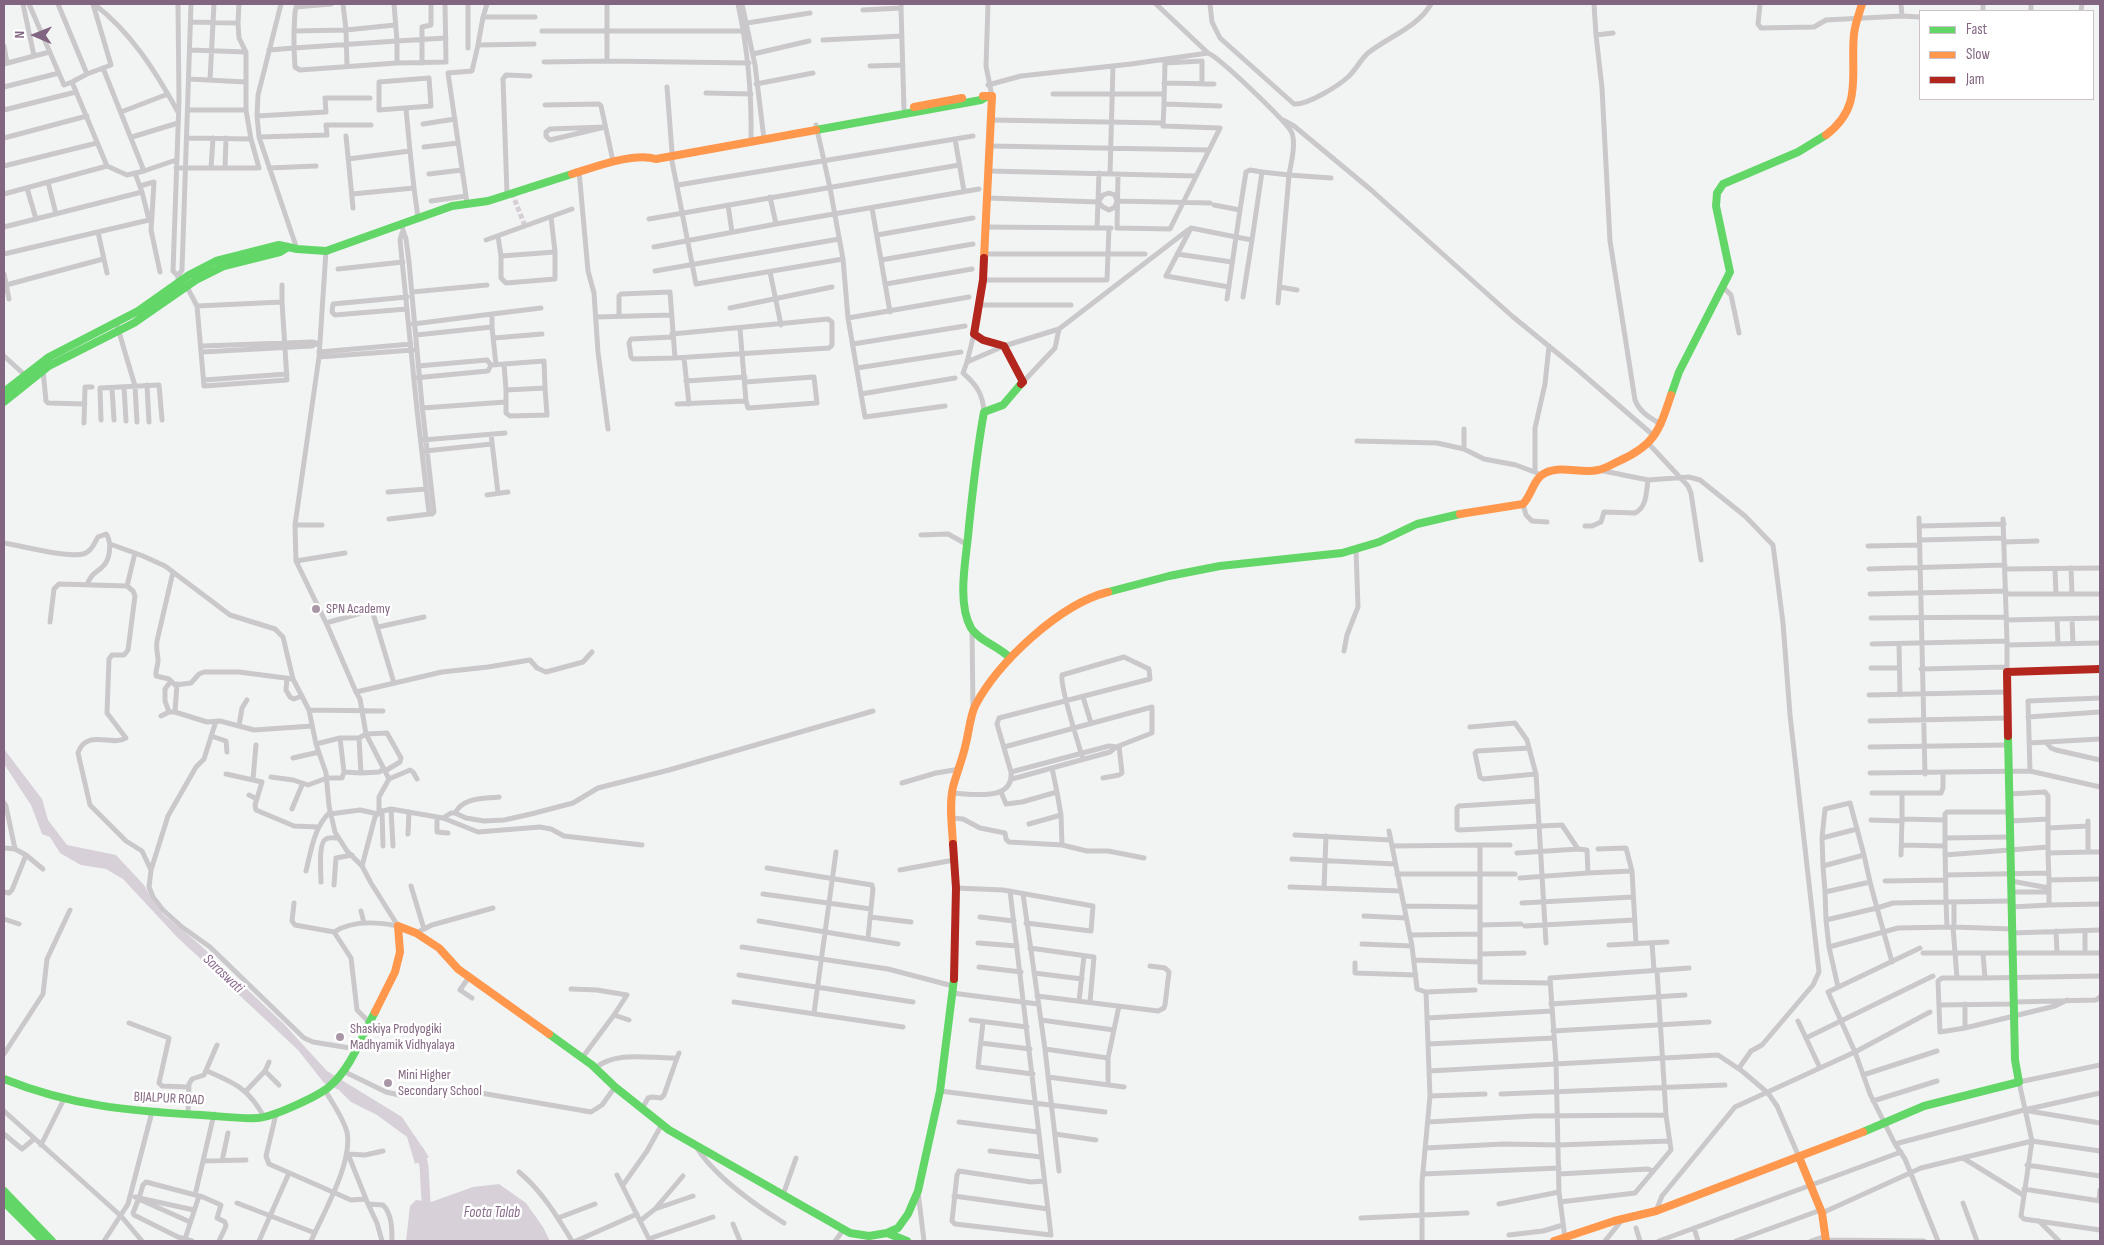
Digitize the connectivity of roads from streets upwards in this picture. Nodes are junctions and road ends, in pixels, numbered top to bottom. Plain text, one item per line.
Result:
1 (23, 4) edge
2 (29, 4) edge
3 (58, 4) edge
4 (94, 4) edge
5 (178, 4) edge
6 (191, 4) edge
7 (214, 4) edge
8 (239, 4) edge
9 (281, 4) edge
10 (332, 4) edge
11 (343, 4) edge
12 (394, 4) edge
13 (431, 4) edge
14 (445, 4) edge
15 (468, 4) edge
16 (486, 4) edge
17 (607, 4) edge
18 (738, 4) edge
19 (742, 4) edge
20 (988, 4) edge
21 (1156, 4) edge
22 (1210, 4) edge
23 (1431, 4) edge
24 (1594, 4) edge
25 (1760, 4) edge
26 (1862, 4) edge
27 (1901, 4) edge
28 (297, 5) edge
29 (901, 6) edge
30 (863, 10) dead end
31 (810, 13) dead end
32 (1902, 16) junction
33 (483, 17) junction
34 (534, 17) dead end
35 (1919, 17) edge
36 (1858, 18) junction
37 (191, 22) junction
38 (213, 22) junction
39 (238, 23) junction
40 (747, 23) junction
41 (395, 25) junction
42 (346, 30) junction
43 (294, 31) junction
44 (542, 31) dead end
45 (607, 31) junction
46 (744, 32) junction
47 (1613, 33) dead end
48 (1596, 35) junction
49 (902, 36) junction
50 (446, 38) junction
51 (423, 40) junction
52 (823, 40) dead end
53 (809, 41) dead end
54 (396, 42) junction
55 (346, 44) junction
56 (534, 44) dead end
57 (478, 45) junction
58 (4, 46) edge
59 (294, 48) junction
60 (468, 48) dead end
61 (190, 50) junction
62 (269, 50) junction
63 (211, 51) junction
64 (50, 52) junction
65 (246, 52) junction
66 (1208, 53) junction
67 (753, 54) junction
68 (34, 56) junction
69 (607, 61) junction
70 (544, 62) dead end
71 (422, 63) junction
72 (749, 63) junction
73 (5, 64) edge
74 (397, 64) junction
75 (903, 64) junction
76 (347, 66) junction
77 (870, 66) dead end
78 (1113, 66) junction
79 (103, 68) junction
80 (59, 73) junction
81 (813, 73) dead end
82 (87, 74) junction
83 (530, 76) dead end
84 (189, 79) junction
85 (210, 80) junction
86 (72, 82) junction
87 (246, 82) junction
88 (1164, 83) junction
89 (751, 84) junction
90 (757, 84) junction
91 (1202, 84) junction
92 (1214, 84) dead end
93 (988, 85) junction
94 (667, 86) dead end
95 (4, 87) edge
96 (76, 92) junction
97 (706, 93) dead end
98 (1112, 93) junction
99 (168, 94) junction
100 (751, 94) junction
101 (1053, 94) dead end
102 (1163, 94) junction
103 (989, 97) junction
104 (370, 98) dead end
105 (179, 101) junction
106 (188, 102) junction
107 (1164, 104) junction
108 (544, 105) dead end
109 (1220, 106) dead end
110 (406, 109) junction
111 (904, 109) junction
112 (4, 110) edge
113 (188, 110) junction
114 (246, 110) junction
115 (121, 112) junction
116 (326, 112) junction
117 (178, 113) junction
118 (87, 116) junction
119 (257, 116) junction
120 (455, 119) junction
121 (992, 120) junction
122 (1283, 120) junction
123 (1111, 122) junction
124 (178, 123) junction
125 (1163, 123) junction
126 (326, 124) junction
127 (423, 124) dead end
128 (371, 125) dead end
129 (605, 127) junction
130 (817, 127) junction
131 (346, 136) dead end
132 (974, 136) dead end
133 (132, 137) junction
134 (259, 137) junction
135 (763, 137) junction
136 (4, 138) edge
137 (187, 138) junction
138 (213, 138) junction
139 (226, 138) junction
140 (251, 139) junction
141 (751, 139) junction
142 (955, 139) junction
143 (97, 143) junction
144 (458, 143) junction
145 (990, 146) junction
146 (424, 147) dead end
147 (1111, 148) junction
148 (1209, 150) junction
149 (410, 151) junction
150 (672, 154) junction
151 (348, 158) junction
152 (176, 160) junction
153 (613, 161) junction
154 (825, 161) junction
155 (959, 165) junction
156 (4, 166) edge
157 (107, 166) junction
158 (316, 166) dead end
159 (185, 167) junction
160 (176, 168) junction
161 (211, 168) junction
162 (226, 168) junction
163 (268, 168) junction
164 (462, 170) junction
165 (580, 170) junction
166 (144, 171) junction
167 (990, 171) junction
168 (1262, 172) junction
169 (135, 173) junction
170 (1099, 173) junction
171 (429, 174) dead end
172 (1110, 174) junction
173 (1118, 174) junction
174 (1196, 176) junction
175 (1289, 176) junction
176 (1332, 178) dead end
177 (48, 182) junction
178 (678, 185) junction
179 (28, 188) junction
180 (414, 188) junction
181 (830, 188) junction
182 (141, 189) junction
183 (979, 189) dead end
184 (964, 191) junction
185 (4, 194) edge
186 (352, 194) junction
187 (507, 194) junction
188 (770, 197) junction
189 (988, 198) junction
190 (466, 200) junction
191 (431, 201) dead end
192 (1117, 201) junction
193 (1098, 202) junction
194 (1183, 202) junction
195 (728, 205) junction
196 (353, 208) dead end
197 (872, 208) junction
198 (572, 209) dead end
199 (1240, 210) junction
200 (682, 213) junction
201 (56, 214) junction
202 (835, 215) junction
203 (551, 217) junction
204 (418, 218) junction
205 (973, 218) dead end
206 (36, 219) junction
207 (649, 219) dead end
208 (149, 220) junction
209 (776, 224) junction
210 (4, 227) edge
211 (986, 227) junction
212 (402, 228) junction
213 (1097, 228) junction
214 (1109, 228) junction
215 (1117, 228) junction
216 (1191, 228) junction
217 (151, 231) junction
218 (98, 232) junction
219 (732, 232) junction
220 (877, 235) junction
221 (498, 236) junction
222 (1236, 237) junction
223 (839, 239) junction
224 (486, 240) dead end
225 (688, 240) junction
226 (1252, 240) junction
227 (973, 244) dead end
228 (288, 247) junction
229 (654, 247) dead end
230 (296, 249) junction
231 (326, 251) junction
232 (554, 252) junction
233 (1108, 253) junction
234 (4, 254) edge
235 (984, 254) junction
236 (1145, 254) dead end
237 (1178, 254) junction
238 (501, 256) junction
239 (103, 259) junction
240 (842, 259) junction
241 (881, 260) junction
242 (402, 262) junction
243 (409, 262) junction
244 (1232, 262) junction
245 (693, 264) junction
246 (338, 268) dead end
247 (972, 269) dead end
248 (655, 271) dead end
249 (160, 272) dead end
250 (770, 272) junction
251 (106, 273) dead end
252 (4, 274) edge
253 (178, 280) junction
254 (983, 280) junction
255 (886, 284) junction
256 (6, 285) junction
257 (282, 285) dead end
258 (487, 285) dead end
259 (186, 287) junction
260 (832, 287) dead end
261 (1229, 287) junction
262 (1280, 287) junction
263 (1722, 287) junction
264 (1297, 290) dead end
265 (412, 294) junction
266 (1243, 296) dead end
267 (406, 297) junction
268 (969, 297) dead end
269 (9, 298) dead end
270 (776, 298) junction
271 (1227, 299) dead end
272 (282, 302) junction
273 (1278, 303) dead end
274 (979, 305) junction
275 (1071, 305) dead end
276 (197, 306) junction
277 (540, 308) dead end
278 (730, 308) dead end
279 (407, 309) junction
280 (890, 312) junction
281 (492, 314) junction
282 (671, 315) junction
283 (619, 316) junction
284 (596, 317) junction
285 (848, 318) junction
286 (116, 322) junction
287 (414, 323) junction
288 (408, 324) junction
289 (781, 325) junction
290 (965, 326) dead end
291 (492, 327) junction
292 (740, 329) junction
293 (1059, 329) junction
294 (120, 330) junction
295 (1739, 333) dead end
296 (542, 334) dead end
297 (974, 334) junction
298 (416, 335) junction
299 (672, 335) junction
300 (494, 338) junction
301 (416, 343) junction
302 (318, 344) junction
303 (410, 344) junction
304 (853, 344) junction
305 (284, 345) junction
306 (1004, 346) junction
307 (1549, 346) junction
308 (202, 349) junction
309 (417, 350) junction
310 (411, 351) junction
311 (961, 352) dead end
312 (742, 354) junction
313 (319, 355) junction
314 (4, 356) edge
315 (675, 358) junction
316 (684, 358) junction
317 (10, 361) junction
318 (968, 362) junction
319 (504, 364) junction
320 (4, 365) edge
321 (494, 365) junction
322 (418, 366) junction
323 (857, 368) junction
324 (44, 370) junction
325 (27, 378) junction
326 (416, 378) junction
327 (955, 378) dead end
328 (745, 380) junction
329 (686, 381) junction
330 (1023, 382) junction
331 (135, 386) junction
332 (147, 386) junction
333 (124, 387) junction
334 (92, 388) dead end
335 (112, 388) junction
336 (546, 388) junction
337 (506, 390) junction
338 (4, 392) edge
339 (861, 394) junction
340 (746, 401) junction
341 (4, 402) edge
342 (506, 402) junction
343 (84, 404) junction
344 (677, 404) dead end
345 (689, 404) junction
346 (945, 406) dead end
347 (422, 408) junction
348 (984, 412) junction
349 (101, 420) dead end
350 (114, 420) dead end
351 (162, 420) dead end
352 (126, 421) dead end
353 (137, 422) dead end
354 (148, 422) dead end
355 (84, 423) dead end
356 (1661, 426) junction
357 (608, 429) dead end
358 (1464, 429) dead end
359 (504, 432) dead end
360 (491, 434) junction
361 (1654, 436) junction
362 (423, 440) junction
363 (1357, 441) dead end
364 (1648, 443) junction
365 (492, 444) junction
366 (1464, 449) junction
367 (424, 451) junction
368 (1598, 470) junction
369 (1538, 474) junction
370 (1682, 478) junction
371 (1648, 480) junction
372 (426, 489) junction
373 (388, 492) dead end
374 (508, 492) dead end
375 (498, 493) junction
376 (487, 495) dead end
377 (1523, 504) junction
378 (430, 514) junction
379 (1919, 518) dead end
380 (389, 519) dead end
381 (1547, 522) dead end
382 (295, 525) junction
383 (322, 526) dead end
384 (1586, 526) dead end
385 (1920, 526) junction
386 (921, 535) dead end
387 (2004, 540) junction
388 (2037, 541) dead end
389 (1920, 542) junction
390 (4, 543) edge
391 (110, 544) junction
392 (968, 544) junction
393 (1868, 546) dead end
394 (1356, 549) junction
395 (135, 553) junction
396 (344, 553) dead end
397 (1701, 560) dead end
398 (296, 561) junction
399 (2005, 567) junction
400 (2071, 568) junction
401 (2100, 568) edge
402 (1920, 569) junction
403 (2055, 569) junction
404 (1869, 570) dead end
405 (173, 572) junction
406 (87, 585) junction
407 (127, 586) junction
408 (1920, 593) junction
409 (2006, 593) junction
410 (1870, 594) dead end
411 (2056, 594) junction
412 (2072, 594) junction
413 (2100, 594) edge
414 (424, 617) dead end
415 (1871, 618) dead end
416 (2006, 618) junction
417 (2100, 618) edge
418 (1921, 619) junction
419 (2057, 619) junction
420 (2072, 619) junction
421 (50, 622) dead end
422 (326, 623) junction
423 (378, 627) junction
424 (972, 630) junction
425 (2007, 643) junction
426 (2100, 643) edge
427 (1872, 644) dead end
428 (1899, 644) junction
429 (1921, 644) junction
430 (2058, 644) junction
431 (2073, 644) junction
432 (1344, 651) dead end
433 (592, 652) dead end
434 (1010, 658) junction
435 (1871, 668) dead end
436 (1899, 668) junction
437 (1921, 669) junction
438 (2007, 669) junction
439 (2100, 669) edge
440 (286, 678) junction
441 (293, 679) junction
442 (174, 683) junction
443 (394, 683) junction
444 (356, 692) junction
445 (2007, 692) junction
446 (1869, 695) dead end
447 (1900, 695) junction
448 (1922, 695) junction
449 (302, 696) junction
450 (1084, 697) junction
451 (2100, 698) edge
452 (247, 700) dead end
453 (1067, 701) junction
454 (361, 709) junction
455 (309, 710) junction
456 (873, 710) dead end
457 (974, 710) junction
458 (383, 711) dead end
459 (172, 712) junction
460 (2100, 712) edge
461 (161, 716) dead end
462 (2028, 717) junction
463 (2008, 718) junction
464 (1923, 720) junction
465 (216, 721) junction
466 (1870, 721) dead end
467 (1091, 723) junction
468 (239, 726) junction
469 (312, 726) junction
470 (1074, 727) junction
471 (1470, 727) dead end
472 (366, 734) junction
473 (212, 736) junction
474 (340, 738) junction
475 (359, 738) junction
476 (2100, 739) edge
477 (2046, 742) junction
478 (2029, 743) junction
479 (316, 744) junction
480 (256, 745) dead end
481 (2008, 745) junction
482 (1004, 747) junction
483 (1118, 747) junction
484 (1924, 747) junction
485 (1529, 748) junction
486 (1870, 748) dead end
487 (227, 752) dead end
488 (319, 752) junction
489 (1082, 756) junction
490 (293, 758) dead end
491 (2100, 760) edge
492 (1052, 768) junction
493 (960, 769) junction
494 (384, 770) junction
495 (344, 772) junction
496 (1011, 772) junction
497 (2009, 772) junction
498 (2030, 772) junction
499 (361, 773) junction
500 (1870, 773) dead end
501 (226, 774) dead end
502 (1536, 774) junction
503 (1925, 774) junction
504 (1943, 774) junction
505 (271, 777) dead end
506 (327, 778) junction
507 (1103, 778) dead end
508 (253, 779) junction
509 (389, 779) junction
510 (417, 779) dead end
511 (1012, 779) junction
512 (902, 784) dead end
513 (302, 785) junction
514 (2100, 787) edge
515 (953, 790) junction
516 (1001, 792) junction
517 (1057, 792) junction
518 (1872, 793) dead end
519 (1902, 793) junction
520 (2010, 794) junction
521 (248, 795) dead end
522 (498, 797) dead end
523 (257, 799) junction
524 (1538, 801) junction
525 (4, 803) edge
526 (292, 809) dead end
527 (391, 809) junction
528 (380, 812) junction
529 (409, 812) junction
530 (2010, 812) junction
531 (330, 813) junction
532 (453, 813) junction
533 (1061, 815) junction
534 (442, 817) junction
535 (952, 818) junction
536 (2048, 819) junction
537 (1871, 820) dead end
538 (1902, 820) junction
539 (1944, 820) junction
540 (2010, 821) junction
541 (1029, 824) dead end
542 (1539, 826) junction
543 (318, 827) junction
544 (2048, 828) junction
545 (1857, 829) junction
546 (1389, 831) dead end
547 (448, 833) dead end
548 (408, 834) dead end
549 (1295, 835) dead end
550 (1326, 836) junction
551 (2010, 837) junction
552 (338, 838) junction
553 (1822, 838) junction
554 (1945, 838) junction
555 (1391, 843) junction
556 (642, 845) dead end
557 (1062, 845) junction
558 (1480, 845) junction
559 (1902, 845) junction
560 (382, 846) dead end
561 (393, 846) dead end
562 (1510, 846) dead end
563 (1945, 846) junction
564 (2048, 847) junction
565 (4, 848) edge
566 (14, 848) junction
567 (1578, 849) junction
568 (1598, 849) dead end
569 (2010, 849) junction
570 (836, 852) dead end
571 (1540, 852) junction
572 (2088, 852) junction
573 (2100, 852) edge
574 (1517, 853) dead end
575 (2048, 853) junction
576 (26, 855) junction
577 (352, 855) junction
578 (1901, 855) dead end
579 (1945, 855) junction
580 (1864, 856) junction
581 (1144, 858) dead end
582 (954, 860) junction
583 (1292, 860) dead end
584 (1325, 861) junction
585 (1396, 864) junction
586 (362, 866) junction
587 (1823, 866) junction
588 (767, 868) dead end
589 (43, 869) dead end
590 (151, 870) junction
591 (900, 870) dead end
592 (306, 871) dead end
593 (1632, 871) junction
594 (1588, 873) junction
595 (2048, 873) junction
596 (1398, 874) junction
597 (1480, 874) junction
598 (1541, 876) junction
599 (833, 878) junction
600 (1946, 878) junction
601 (2011, 878) junction
602 (2100, 879) edge
603 (2048, 880) junction
604 (1885, 881) dead end
605 (321, 882) dead end
606 (1870, 882) junction
607 (334, 885) dead end
608 (411, 886) dead end
609 (1290, 886) dead end
610 (956, 888) junction
611 (1324, 888) junction
612 (1401, 890) junction
613 (2049, 890) junction
614 (1010, 891) junction
615 (4, 892) edge
616 (1825, 892) junction
617 (2011, 892) junction
618 (762, 894) dead end
619 (1023, 894) junction
620 (1633, 897) junction
621 (1543, 902) junction
622 (1946, 902) junction
623 (1954, 902) junction
624 (294, 903) dead end
625 (829, 903) junction
626 (1522, 903) dead end
627 (2011, 904) junction
628 (2100, 904) edge
629 (2049, 905) junction
630 (1404, 906) junction
631 (1480, 907) junction
632 (493, 908) dead end
633 (1877, 908) junction
634 (871, 909) junction
635 (70, 910) dead end
636 (360, 911) dead end
637 (1364, 916) dead end
638 (870, 917) junction
639 (980, 917) dead end
640 (1406, 918) junction
641 (4, 919) edge
642 (1634, 920) junction
643 (1826, 920) junction
644 (759, 921) dead end
645 (1014, 921) junction
646 (911, 922) dead end
647 (364, 923) junction
648 (1026, 923) junction
649 (19, 924) dead end
650 (1480, 925) junction
651 (1545, 925) junction
652 (398, 926) junction
653 (1951, 927) junction
654 (2100, 930) edge
655 (420, 931) junction
656 (825, 931) junction
657 (2012, 931) junction
658 (2085, 931) junction
659 (334, 932) junction
660 (1884, 932) junction
661 (2056, 932) junction
662 (1480, 934) junction
663 (1410, 935) junction
664 (868, 938) junction
665 (1667, 942) dead end
666 (978, 943) dead end
667 (1546, 943) dead end
668 (1636, 943) junction
669 (1652, 943) junction
670 (898, 944) dead end
671 (1362, 944) dead end
672 (1609, 945) dead end
673 (1017, 946) junction
674 (1412, 946) junction
675 (742, 947) dead end
676 (1829, 947) junction
677 (1030, 948) junction
678 (1524, 953) dead end
679 (1954, 953) junction
680 (2057, 953) junction
681 (2085, 953) junction
682 (2100, 953) edge
683 (1480, 954) junction
684 (1983, 954) junction
685 (2013, 954) junction
686 (1084, 956) junction
687 (822, 959) junction
688 (1414, 960) junction
689 (1480, 962) junction
690 (1892, 962) junction
691 (1355, 964) dead end
692 (1150, 966) dead end
693 (979, 967) dead end
694 (1689, 968) dead end
695 (1655, 970) junction
696 (1021, 972) junction
697 (1034, 973) junction
698 (739, 975) dead end
699 (1416, 975) junction
700 (1932, 976) dead end
701 (2100, 976) edge
702 (469, 977) junction
703 (1956, 978) junction
704 (1985, 978) junction
705 (2013, 978) junction
706 (1082, 979) junction
707 (1550, 983) junction
708 (2100, 984) edge
709 (1838, 986) junction
710 (818, 987) junction
711 (572, 989) dead end
712 (953, 989) junction
713 (1475, 990) dead end
714 (1426, 992) junction
715 (1685, 995) dead end
716 (1037, 996) junction
717 (1658, 997) junction
718 (2100, 997) edge
719 (472, 998) dead end
720 (2067, 1000) junction
721 (734, 1002) dead end
722 (913, 1002) dead end
723 (1024, 1002) junction
724 (1079, 1002) junction
725 (1090, 1002) junction
726 (2014, 1003) junction
727 (1038, 1004) junction
728 (1551, 1004) junction
729 (1966, 1004) junction
730 (1939, 1005) junction
731 (1119, 1006) junction
732 (1552, 1011) junction
733 (1930, 1012) dead end
734 (814, 1013) junction
735 (614, 1015) junction
736 (2014, 1017) junction
737 (1427, 1018) junction
738 (629, 1020) dead end
739 (971, 1020) dead end
740 (1041, 1020) junction
741 (1798, 1021) dead end
742 (1842, 1021) junction
743 (369, 1022) junction
744 (983, 1022) junction
745 (1710, 1022) dead end
746 (129, 1024) dead end
747 (1660, 1025) junction
748 (903, 1027) dead end
749 (1027, 1028) junction
750 (1965, 1028) junction
751 (1114, 1030) junction
752 (1554, 1031) junction
753 (1554, 1038) junction
754 (1806, 1038) junction
755 (981, 1043) junction
756 (1428, 1044) junction
757 (217, 1045) dead end
758 (356, 1049) junction
759 (1030, 1049) junction
760 (1045, 1049) junction
761 (1937, 1051) dead end
762 (1855, 1052) junction
763 (4, 1054) edge
764 (582, 1058) junction
765 (1108, 1058) junction
766 (1662, 1058) junction
767 (269, 1062) dead end
768 (1556, 1063) junction
769 (2100, 1065) edge
770 (595, 1068) junction
771 (1820, 1068) junction
772 (207, 1070) junction
773 (1741, 1070) junction
774 (265, 1071) junction
775 (1429, 1071) junction
776 (342, 1073) junction
777 (1033, 1074) junction
778 (1862, 1075) junction
779 (4, 1078) edge
780 (1048, 1078) junction
781 (1938, 1081) dead end
782 (2019, 1082) junction
783 (279, 1085) dead end
784 (1108, 1085) junction
785 (1725, 1085) dead end
786 (188, 1087) junction
787 (614, 1087) junction
788 (1124, 1087) dead end
789 (328, 1088) junction
790 (1664, 1088) junction
791 (246, 1091) junction
792 (940, 1092) junction
793 (1557, 1092) junction
794 (1768, 1093) junction
795 (1485, 1094) dead end
796 (1501, 1094) dead end
797 (2099, 1095) edge
798 (1430, 1096) junction
799 (64, 1099) junction
800 (1873, 1102) junction
801 (1036, 1103) junction
802 (1051, 1105) junction
803 (642, 1109) junction
804 (2024, 1110) junction
805 (4, 1111) edge
806 (152, 1112) junction
807 (1105, 1112) dead end
808 (188, 1113) junction
809 (214, 1114) junction
810 (276, 1114) junction
811 (1666, 1115) junction
812 (264, 1117) junction
813 (1557, 1117) junction
814 (959, 1122) dead end
815 (1428, 1122) junction
816 (1884, 1122) junction
817 (2100, 1123) edge
818 (662, 1124) junction
819 (1038, 1132) junction
820 (228, 1133) dead end
821 (4, 1134) edge
822 (1055, 1134) junction
823 (34, 1139) junction
824 (1096, 1140) dead end
825 (1670, 1141) junction
826 (2032, 1141) junction
827 (694, 1144) junction
828 (1895, 1144) junction
829 (41, 1145) junction
830 (1558, 1145) junction
831 (1425, 1148) junction
832 (383, 1151) dead end
833 (990, 1151) dead end
834 (2100, 1151) edge
835 (1901, 1152) junction
836 (348, 1154) junction
837 (1041, 1157) junction
838 (1799, 1157) junction
839 (796, 1158) dead end
840 (1963, 1158) junction
841 (246, 1160) dead end
842 (203, 1161) junction
843 (222, 1161) junction
844 (2027, 1165) junction
845 (1559, 1168) junction
846 (1059, 1170) dead end
847 (1653, 1171) junction
848 (519, 1172) dead end
849 (289, 1173) junction
850 (1909, 1173) junction
851 (1423, 1174) junction
852 (1559, 1174) junction
853 (617, 1175) dead end
854 (683, 1176) dead end
855 (2100, 1176) edge
856 (1044, 1181) junction
857 (623, 1185) junction
858 (1810, 1185) junction
859 (2024, 1189) junction
860 (2100, 1190) edge
861 (4, 1191) edge
862 (918, 1191) junction
863 (333, 1192) junction
864 (1559, 1192) junction
865 (197, 1194) junction
866 (783, 1195) junction
867 (2023, 1195) junction
868 (693, 1196) dead end
869 (954, 1196) junction
870 (134, 1197) junction
871 (2100, 1200) edge
872 (367, 1201) junction
873 (4, 1202) edge
874 (1560, 1202) junction
875 (237, 1203) dead end
876 (1963, 1203) dead end
877 (595, 1204) dead end
878 (1499, 1204) dead end
879 (655, 1209) junction
880 (1048, 1209) junction
881 (194, 1210) junction
882 (1656, 1211) junction
883 (1822, 1211) junction
884 (1467, 1213) dead end
885 (637, 1214) junction
886 (1422, 1215) junction
887 (121, 1216) junction
888 (270, 1216) junction
889 (712, 1217) dead end
890 (558, 1218) junction
891 (1360, 1218) dead end
892 (1624, 1219) junction
893 (640, 1221) junction
894 (2039, 1221) junction
895 (190, 1222) junction
896 (784, 1223) dead end
897 (733, 1224) dead end
898 (1563, 1225) junction
899 (1636, 1228) dead end
900 (1694, 1228) junction
901 (844, 1229) junction
902 (2100, 1230) edge
903 (315, 1233) junction
904 (887, 1233) junction
905 (1509, 1235) dead end
906 (1565, 1238) junction
907 (184, 1239) junction
908 (649, 1239) edge
909 (870, 1239) edge
910 (1826, 1239) edge
911 (43, 1241) edge
912 (52, 1241) edge
913 (104, 1241) edge
914 (142, 1241) edge
915 (192, 1241) edge
916 (219, 1241) edge
917 (259, 1241) edge
918 (311, 1241) edge
919 (382, 1241) edge
920 (392, 1241) edge
921 (572, 1241) edge
922 (576, 1241) edge
923 (641, 1241) edge
924 (738, 1241) edge
925 (835, 1241) edge
926 (907, 1241) edge
927 (924, 1241) edge
928 (1422, 1241) edge
929 (1554, 1241) edge
930 (1605, 1241) edge
931 (1640, 1241) edge
932 (1659, 1241) edge
933 (1698, 1241) edge
934 (1736, 1241) edge
935 (1811, 1241) edge
936 (1924, 1241) edge
937 (1938, 1241) edge
938 (1977, 1241) edge
939 (2059, 1241) edge

1 - 68 street
2 - 64 street
3 - 82 street
4 - 79 street
4 - 99 street
5 - 105 street
6 - 37 street
7 - 38 street
8 - 39 street
9 - 62 street
10 - 28 street
11 - 42 street
12 - 41 street
13 - 51 street
14 - 50 street
15 - 60 street
16 - 33 street
17 - 45 street
18 - 46 street
19 - 40 street
20 - 93 street
21 - 66 street
22 - 23 street
24 - 48 street
25 - 36 street
26 - 36 street
27 - 32 street
28 - 43 street
29 - 30 street
29 - 49 street
31 - 40 street
32 - 35 street
32 - 36 street
33 - 34 street
33 - 57 street
36 - 263 street
37 - 38 street
37 - 61 street
38 - 39 street
38 - 63 street
39 - 65 street
40 - 67 street
41 - 42 street
41 - 54 street
42 - 43 street
42 - 55 street
43 - 59 street
44 - 45 street
45 - 46 street
45 - 69 street
46 - 72 street
47 - 48 street
48 - 356 street
49 - 52 street
49 - 75 street
50 - 51 street
50 - 71 street
51 - 54 street
51 - 71 street
53 - 67 street
54 - 55 street
54 - 74 street
55 - 59 street
55 - 76 street
56 - 57 street
57 - 120 street
58 - 73 street
59 - 62 street
59 - 76 street
61 - 63 street
61 - 84 street
62 - 119 street
63 - 65 street
63 - 85 street
64 - 68 street
64 - 80 street
65 - 87 street
66 - 78 street
66 - 122 street
67 - 90 street
68 - 73 street
69 - 70 street
69 - 72 street
71 - 74 street
72 - 89 street
74 - 76 street
75 - 77 street
75 - 111 street
78 - 93 street
78 - 98 street
79 - 82 street
79 - 115 street
80 - 86 street
80 - 95 street
81 - 90 street
82 - 86 street
83 - 187 street
84 - 85 street
84 - 106 street
85 - 87 street
86 - 96 street
87 - 114 street
88 - 91 street
88 - 91 street
88 - 102 street
89 - 90 street
89 - 100 street
90 - 135 street
91 - 92 street
93 - 103 street
94 - 150 street
96 - 112 street
96 - 118 street
97 - 100 street
98 - 101 street
98 - 102 street
98 - 123 street
99 - 115 street
99 - 117 street
100 - 141 street
102 - 107 street
103 - 111 street
103 - 121 street
103 - 130 street
104 - 116 street
105 - 106 street
105 - 117 street
106 - 113 street
107 - 109 street
107 - 125 street
108 - 129 street
110 - 110 street
110 - 149 street
111 - 130 street
113 - 114 street
113 - 137 street
114 - 140 street
115 - 133 street
116 - 119 street
116 - 126 street
117 - 124 street
118 - 136 street
118 - 143 street
119 - 134 street
120 - 127 street
120 - 144 street
121 - 123 street
121 - 145 street
122 - 175 street
122 - 307 street
123 - 125 street
123 - 147 street
124 - 133 street
124 - 152 street
125 - 148 street
126 - 128 street
126 - 134 street
129 - 129 street
129 - 153 street
130 - 135 street
130 - 154 street
131 - 151 street
132 - 142 street
133 - 166 street
134 - 163 street
135 - 141 street
137 - 138 street
137 - 159 street
138 - 139 street
138 - 161 street
139 - 140 street
139 - 162 street
140 - 162 street
141 - 150 street
142 - 154 street
142 - 155 street
143 - 156 street
143 - 157 street
144 - 146 street
144 - 164 street
145 - 147 street
145 - 167 street
147 - 148 street
147 - 172 street
148 - 174 street
149 - 151 street
149 - 180 street
150 - 153 street
150 - 178 street
151 - 186 street
152 - 160 street
152 - 166 street
153 - 165 street
154 - 178 street
154 - 181 street
155 - 181 street
155 - 184 street
157 - 169 street
157 - 177 street
158 - 163 street
159 - 160 street
159 - 161 street
159 - 253 street
160 - 253 street
161 - 162 street
163 - 230 street
164 - 171 street
164 - 190 street
165 - 187 street
165 - 284 street
166 - 169 street
167 - 170 street
167 - 189 street
168 - 175 street
168 - 199 street
168 - 226 street
169 - 182 street
170 - 172 street
170 - 193 street
172 - 173 street
173 - 174 street
173 - 192 street
174 - 194 street
175 - 176 street
175 - 262 street
177 - 179 street
177 - 201 street
178 - 200 street
179 - 185 street
179 - 206 street
180 - 186 street
180 - 204 street
181 - 188 street
181 - 202 street
182 - 201 street
182 - 208 street
182 - 217 street
183 - 184 street
184 - 197 street
186 - 196 street
187 - 190 street
188 - 195 street
188 - 209 street
189 - 193 street
189 - 211 street
190 - 191 street
190 - 204 street
192 - 193 street
192 - 193 street
192 - 194 street
192 - 215 street
193 - 213 street
194 - 199 street
194 - 215 street
195 - 200 street
195 - 219 street
197 - 202 street
197 - 220 street
198 - 203 street
199 - 222 street
200 - 207 street
200 - 225 street
201 - 206 street
202 - 209 street
202 - 223 street
203 - 221 street
203 - 232 street
204 - 212 street
205 - 220 street
206 - 210 street
208 - 217 street
208 - 218 street
209 - 219 street
211 - 213 street
211 - 235 street
212 - 231 street
212 - 242 street
212 - 243 street
213 - 214 street
214 - 215 street
214 - 233 street
216 - 222 street
216 - 237 street
216 - 293 street
217 - 249 street
218 - 234 street
218 - 239 street
219 - 225 street
220 - 241 street
221 - 224 street
221 - 238 street
222 - 226 street
222 - 244 street
223 - 240 street
223 - 245 street
225 - 229 street
225 - 245 street
226 - 266 street
227 - 241 street
228 - 230 street
228 - 253 street
228 - 259 street
230 - 231 street
231 - 302 street
232 - 238 street
232 - 238 street
233 - 235 street
233 - 236 street
233 - 254 street
235 - 254 street
237 - 244 street
237 - 261 street
239 - 251 street
239 - 256 street
240 - 250 street
240 - 285 street
241 - 255 street
242 - 243 street
242 - 246 street
242 - 267 street
243 - 265 street
244 - 261 street
245 - 248 street
245 - 250 street
247 - 255 street
250 - 270 street
252 - 256 street
253 - 286 street
254 - 274 street
255 - 280 street
256 - 269 street
257 - 272 street
258 - 265 street
259 - 276 street
259 - 294 street
260 - 270 street
261 - 271 street
262 - 264 street
262 - 273 street
263 - 295 street
263 - 356 street
265 - 267 street
265 - 287 street
267 - 279 street
267 - 279 street
268 - 280 street
270 - 278 street
270 - 289 street
272 - 276 street
272 - 305 street
274 - 275 street
274 - 297 street
276 - 308 street
277 - 281 street
279 - 288 street
280 - 285 street
281 - 287 street
281 - 291 street
282 - 283 street
282 - 283 street
282 - 299 street
283 - 284 street
284 - 357 street
285 - 304 street
286 - 294 street
286 - 325 street
287 - 288 street
287 - 298 street
288 - 303 street
289 - 292 street
289 - 312 street
290 - 304 street
291 - 298 street
291 - 300 street
292 - 299 street
292 - 312 street
293 - 306 street
293 - 330 street
294 - 324 street
294 - 331 street
296 - 300 street
297 - 306 street
297 - 318 street
298 - 301 street
299 - 315 street
299 - 315 street
300 - 321 street
301 - 303 street
301 - 309 street
302 - 305 street
302 - 313 street
303 - 310 street
303 - 313 street
304 - 323 street
305 - 308 street
305 - 308 street
306 - 318 street
306 - 330 street
307 - 361 street
307 - 369 street
309 - 310 street
309 - 322 street
310 - 313 street
310 - 326 street
311 - 323 street
312 - 316 street
312 - 328 street
313 - 382 street
314 - 317 street
315 - 316 street
316 - 329 street
317 - 320 street
317 - 325 street
318 - 348 street
319 - 321 street
319 - 336 street
319 - 337 street
321 - 322 street
321 - 326 street
322 - 326 street
323 - 339 street
324 - 325 street
324 - 343 street
325 - 338 street
325 - 341 street
326 - 347 street
326 - 362 street
327 - 339 street
328 - 329 street
328 - 340 street
328 - 340 street
329 - 345 street
330 - 348 street
331 - 332 street
331 - 333 street
331 - 353 street
332 - 351 street
332 - 354 street
333 - 335 street
333 - 352 street
334 - 343 street
335 - 349 street
335 - 350 street
336 - 337 street
336 - 342 street
337 - 342 street
339 - 346 street
340 - 345 street
342 - 347 street
343 - 355 street
344 - 345 street
347 - 362 street
348 - 392 street
356 - 361 street
358 - 366 street
359 - 360 street
360 - 362 street
360 - 365 street
361 - 364 street
362 - 367 street
363 - 366 street
364 - 368 street
364 - 370 street
365 - 367 street
365 - 375 street
366 - 369 street
367 - 372 street
367 - 378 street
368 - 369 street
368 - 371 street
369 - 377 street
370 - 371 street
370 - 397 street
370 - 773 street
371 - 384 street
372 - 373 street
372 - 378 street
374 - 375 street
375 - 376 street
377 - 381 street
377 - 394 street
378 - 380 street
379 - 385 street
382 - 383 street
382 - 398 street
385 - 387 street
385 - 389 street
386 - 392 street
387 - 388 street
387 - 389 street
387 - 399 street
389 - 393 street
389 - 402 street
390 - 391 street
391 - 395 street
391 - 406 street
392 - 424 street
394 - 432 street
394 - 434 street
395 - 405 street
395 - 407 street
396 - 398 street
398 - 422 street
399 - 402 street
399 - 403 street
399 - 409 street
400 - 401 street
400 - 403 street
400 - 412 street
402 - 404 street
402 - 408 street
403 - 411 street
405 - 441 street
405 - 442 street
406 - 407 street
406 - 421 street
407 - 590 street
408 - 409 street
408 - 410 street
408 - 418 street
409 - 411 street
409 - 416 street
411 - 412 street
412 - 413 street
414 - 423 street
415 - 418 street
416 - 418 street
416 - 419 street
416 - 425 street
417 - 420 street
418 - 429 street
419 - 420 street
419 - 430 street
420 - 431 street
422 - 423 street
422 - 444 street
423 - 443 street
424 - 434 street
424 - 457 street
425 - 429 street
425 - 430 street
425 - 438 street
426 - 431 street
427 - 428 street
428 - 429 street
428 - 436 street
429 - 437 street
430 - 431 street
433 - 443 street
434 - 457 street
435 - 436 street
436 - 447 street
437 - 438 street
437 - 448 street
438 - 439 street
438 - 445 street
440 - 441 street
440 - 442 street
440 - 449 street
441 - 449 street
442 - 459 street
442 - 459 street
443 - 444 street
444 - 454 street
445 - 448 street
445 - 463 street
446 - 447 street
447 - 448 street
448 - 464 street
449 - 455 street
450 - 453 street
450 - 453 street
450 - 467 street
451 - 462 street
452 - 468 street
453 - 470 street
453 - 482 street
454 - 455 street
454 - 458 street
454 - 472 street
455 - 469 street
456 - 532 street
457 - 493 street
459 - 461 street
459 - 465 street
460 - 462 street
462 - 478 street
463 - 464 street
463 - 481 street
464 - 466 street
464 - 484 street
465 - 468 street
465 - 473 street
467 - 470 street
467 - 483 street
468 - 469 street
469 - 479 street
470 - 482 street
470 - 489 street
471 - 485 street
472 - 475 street
472 - 494 street
472 - 494 street
473 - 487 street
473 - 590 street
474 - 475 street
474 - 479 street
474 - 495 street
475 - 499 street
476 - 477 street
477 - 478 street
477 - 491 street
478 - 498 street
479 - 488 street
480 - 508 street
481 - 484 street
481 - 497 street
482 - 496 street
483 - 489 street
483 - 507 street
484 - 486 street
484 - 503 street
485 - 502 street
485 - 502 street
488 - 490 street
488 - 506 street
489 - 492 street
489 - 496 street
492 - 511 street
492 - 517 street
493 - 512 street
493 - 515 street
494 - 499 street
494 - 509 street
495 - 499 street
495 - 506 street
496 - 511 street
497 - 498 street
497 - 504 street
497 - 520 street
498 - 514 street
500 - 503 street
501 - 508 street
502 - 524 street
503 - 504 street
504 - 519 street
505 - 513 street
506 - 513 street
506 - 531 street
508 - 523 street
509 - 510 street
509 - 528 street
511 - 516 street
513 - 526 street
515 - 516 street
515 - 535 street
516 - 517 street
517 - 533 street
518 - 519 street
519 - 538 street
520 - 530 street
520 - 536 street
521 - 523 street
522 - 532 street
523 - 543 street
524 - 542 street
524 - 542 street
525 - 566 street
527 - 528 street
527 - 529 street
527 - 561 street
528 - 531 street
528 - 560 street
528 - 586 street
529 - 534 street
529 - 548 street
530 - 539 street
530 - 540 street
531 - 543 street
531 - 552 street
532 - 534 street
533 - 541 street
533 - 557 street
534 - 547 street
534 - 556 street
535 - 557 street
535 - 582 street
536 - 540 street
536 - 544 street
537 - 538 street
538 - 539 street
538 - 559 street
539 - 554 street
540 - 551 street
542 - 567 street
542 - 571 street
543 - 592 street
544 - 564 street
544 - 572 street
545 - 553 street
545 - 553 street
545 - 580 street
546 - 555 street
549 - 550 street
550 - 555 street
550 - 584 street
551 - 554 street
551 - 569 street
552 - 577 street
552 - 605 street
553 - 587 street
554 - 563 street
555 - 558 street
555 - 585 street
557 - 581 street
558 - 562 street
558 - 597 street
559 - 563 street
559 - 578 street
563 - 579 street
564 - 569 street
564 - 575 street
565 - 566 street
566 - 576 street
567 - 571 street
567 - 594 street
568 - 593 street
569 - 579 street
569 - 601 street
570 - 599 street
571 - 574 street
571 - 598 street
572 - 573 street
572 - 575 street
575 - 595 street
576 - 589 street
576 - 615 street
577 - 586 street
577 - 607 street
579 - 600 street
580 - 587 street
580 - 606 street
582 - 591 street
582 - 610 street
583 - 584 street
584 - 585 street
584 - 611 street
585 - 596 street
586 - 652 street
587 - 616 street
588 - 599 street
590 - 758 street
593 - 594 street
593 - 620 street
594 - 598 street
595 - 601 street
595 - 603 street
596 - 597 street
596 - 612 street
597 - 598 street
597 - 631 street
598 - 621 street
599 - 625 street
599 - 634 street
600 - 601 street
600 - 604 street
600 - 622 street
601 - 613 street
601 - 617 street
602 - 603 street
603 - 613 street
606 - 616 street
606 - 633 street
608 - 655 street
609 - 611 street
610 - 614 street
610 - 712 street
611 - 612 street
612 - 630 street
613 - 617 street
613 - 629 street
614 - 619 street
614 - 645 street
616 - 643 street
617 - 627 street
618 - 625 street
619 - 648 street
619 - 648 street
620 - 621 street
620 - 642 street
621 - 626 street
621 - 651 street
622 - 623 street
622 - 633 street
622 - 653 street
623 - 627 street
623 - 653 street
624 - 659 street
625 - 634 street
625 - 656 street
627 - 629 street
627 - 657 street
628 - 629 street
630 - 631 street
630 - 640 street
631 - 650 street
632 - 655 street
633 - 643 street
633 - 660 street
634 - 638 street
635 - 763 street
636 - 647 street
637 - 640 street
638 - 646 street
638 - 664 street
639 - 645 street
640 - 663 street
641 - 649 street
642 - 651 street
642 - 668 street
643 - 676 street
644 - 656 street
645 - 673 street
647 - 652 street
647 - 659 street
648 - 677 street
650 - 651 street
650 - 662 street
651 - 667 street
652 - 655 street
652 - 743 street
653 - 657 street
653 - 660 street
653 - 679 street
654 - 658 street
655 - 702 street
656 - 664 street
656 - 687 street
657 - 661 street
657 - 685 street
658 - 661 street
658 - 681 street
659 - 743 street
660 - 676 street
660 - 690 street
661 - 680 street
662 - 663 street
662 - 683 street
663 - 674 street
664 - 670 street
665 - 669 street
666 - 673 street
668 - 669 street
668 - 672 street
669 - 695 street
671 - 674 street
673 - 696 street
674 - 688 street
675 - 687 street
676 - 709 street
677 - 686 street
677 - 697 street
678 - 683 street
679 - 684 street
679 - 690 street
679 - 703 street
680 - 681 street
680 - 685 street
681 - 682 street
683 - 689 street
684 - 685 street
684 - 704 street
685 - 705 street
686 - 706 street
686 - 725 street
687 - 710 street
687 - 712 street
688 - 689 street
688 - 699 street
689 - 707 street
690 - 709 street
691 - 699 street
692 - 731 street
693 - 696 street
694 - 695 street
695 - 707 street
695 - 717 street
696 - 723 street
697 - 706 street
697 - 716 street
698 - 710 street
699 - 714 street
700 - 742 street
701 - 705 street
701 - 708 street
702 - 719 street
702 - 764 street
703 - 704 street
703 - 730 street
704 - 705 street
705 - 726 street
706 - 724 street
707 - 728 street
709 - 742 street
710 - 722 street
710 - 734 street
711 - 735 street
712 - 723 street
712 - 792 street
713 - 714 street
714 - 737 street
715 - 717 street
716 - 724 street
716 - 727 street
717 - 728 street
717 - 747 street
718 - 720 street
720 - 726 street
720 - 736 street
721 - 734 street
723 - 727 street
723 - 749 street
724 - 725 street
725 - 731 street
726 - 729 street
726 - 736 street
727 - 740 street
728 - 732 street
729 - 730 street
729 - 750 street
730 - 750 street
731 - 751 street
732 - 737 street
732 - 752 street
733 - 762 street
734 - 748 street
735 - 738 street
735 - 764 street
736 - 750 street
736 - 782 street
737 - 756 street
739 - 744 street
740 - 751 street
740 - 760 street
741 - 754 street
742 - 754 street
742 - 762 street
743 - 758 street
744 - 749 street
744 - 755 street
745 - 747 street
746 - 786 street
747 - 752 street
747 - 766 street
749 - 759 street
751 - 765 street
752 - 753 street
753 - 756 street
753 - 768 street
754 - 771 street
755 - 759 street
755 - 777 street
756 - 775 street
757 - 772 street
758 - 776 street
759 - 777 street
760 - 765 street
760 - 780 street
761 - 778 street
762 - 771 street
762 - 778 street
764 - 770 street
765 - 784 street
766 - 768 street
766 - 773 street
766 - 790 street
767 - 774 street
768 - 775 street
768 - 793 street
769 - 782 street
770 - 787 street
770 - 803 street
771 - 794 street
772 - 786 street
772 - 791 street
773 - 794 street
774 - 783 street
774 - 791 street
775 - 798 street
776 - 787 street
776 - 789 street
777 - 801 street
778 - 800 street
779 - 799 street, BIJALPUR ROAD
780 - 784 street
780 - 802 street
781 - 800 street
782 - 804 street
782 - 816 street
784 - 788 street
785 - 790 street
786 - 808 street
787 - 803 street
789 - 810 street, BIJALPUR ROAD
789 - 836 street
790 - 793 street
790 - 811 street
791 - 812 street
792 - 801 street
792 - 862 street
793 - 796 street
793 - 813 street
794 - 838 street
794 - 882 street
795 - 798 street
797 - 804 street
798 - 815 street
799 - 806 street, BIJALPUR ROAD
799 - 829 street
800 - 816 street
801 - 802 street
801 - 819 street
802 - 807 street
802 - 822 street
803 - 818 street
804 - 817 street
804 - 826 street
804 - 828 street
805 - 823 street
806 - 808 street, BIJALPUR ROAD
806 - 870 street
808 - 809 street, BIJALPUR ROAD
809 - 812 street, BIJALPUR ROAD
809 - 842 street
810 - 812 street, BIJALPUR ROAD
810 - 849 street
811 - 813 street
811 - 825 street
813 - 815 street
813 - 830 street
814 - 819 street
815 - 831 street
816 - 828 street
816 - 838 street
818 - 827 street
818 - 857 street
819 - 837 street
820 - 843 street
821 - 823 street
822 - 824 street
822 - 846 street
823 - 829 street
825 - 830 street
825 - 847 street
826 - 834 street
826 - 840 street
826 - 844 street
827 - 866 street
827 - 896 street
828 - 835 street
829 - 887 street
830 - 831 street
830 - 845 street
831 - 851 street
832 - 836 street
833 - 837 street
835 - 850 street
835 - 858 street
836 - 863 street
836 - 872 street
837 - 856 street
838 - 858 street
838 - 882 street
839 - 866 street
840 - 850 street
840 - 867 street
841 - 843 street
842 - 843 street
842 - 865 street
844 - 855 street
844 - 859 street
845 - 851 street
845 - 852 street
847 - 852 street
847 - 874 street
848 - 890 street
849 - 863 street
849 - 888 street
850 - 883 street
850 - 937 street
851 - 886 street
852 - 864 street
853 - 857 street
854 - 879 street
856 - 869 street
856 - 880 street
857 - 885 street
858 - 883 street
858 - 900 street
859 - 867 street
859 - 871 street
860 - 871 street
861 - 912 street
862 - 904 street
862 - 927 street
863 - 872 street
863 - 903 street
864 - 874 street
864 - 878 street
865 - 870 street
865 - 881 street
865 - 916 street
866 - 901 street
867 - 894 street
868 - 879 street
869 - 880 street
869 - 880 street
870 - 881 street
870 - 887 street
870 - 895 street
870 - 907 street
872 - 919 street
872 - 920 street
873 - 911 street
874 - 898 street
875 - 888 street
876 - 938 street
877 - 890 street
879 - 893 street
881 - 895 street
882 - 892 street
883 - 910 street
883 - 934 street
884 - 886 street
885 - 893 street
885 - 922 street
886 - 891 street
886 - 928 street
887 - 913 street
887 - 914 street
888 - 903 street
888 - 917 street
889 - 908 street
890 - 921 street
892 - 906 street
892 - 930 street
893 - 908 street
894 - 902 street
894 - 939 street
895 - 907 street
897 - 924 street
898 - 905 street
898 - 906 street
899 - 931 street
900 - 932 street
900 - 933 street
901 - 909 street
901 - 925 street
903 - 918 street
904 - 909 street
904 - 926 street
906 - 929 street
907 - 915 street
908 - 923 street
910 - 935 street
910 - 936 street

